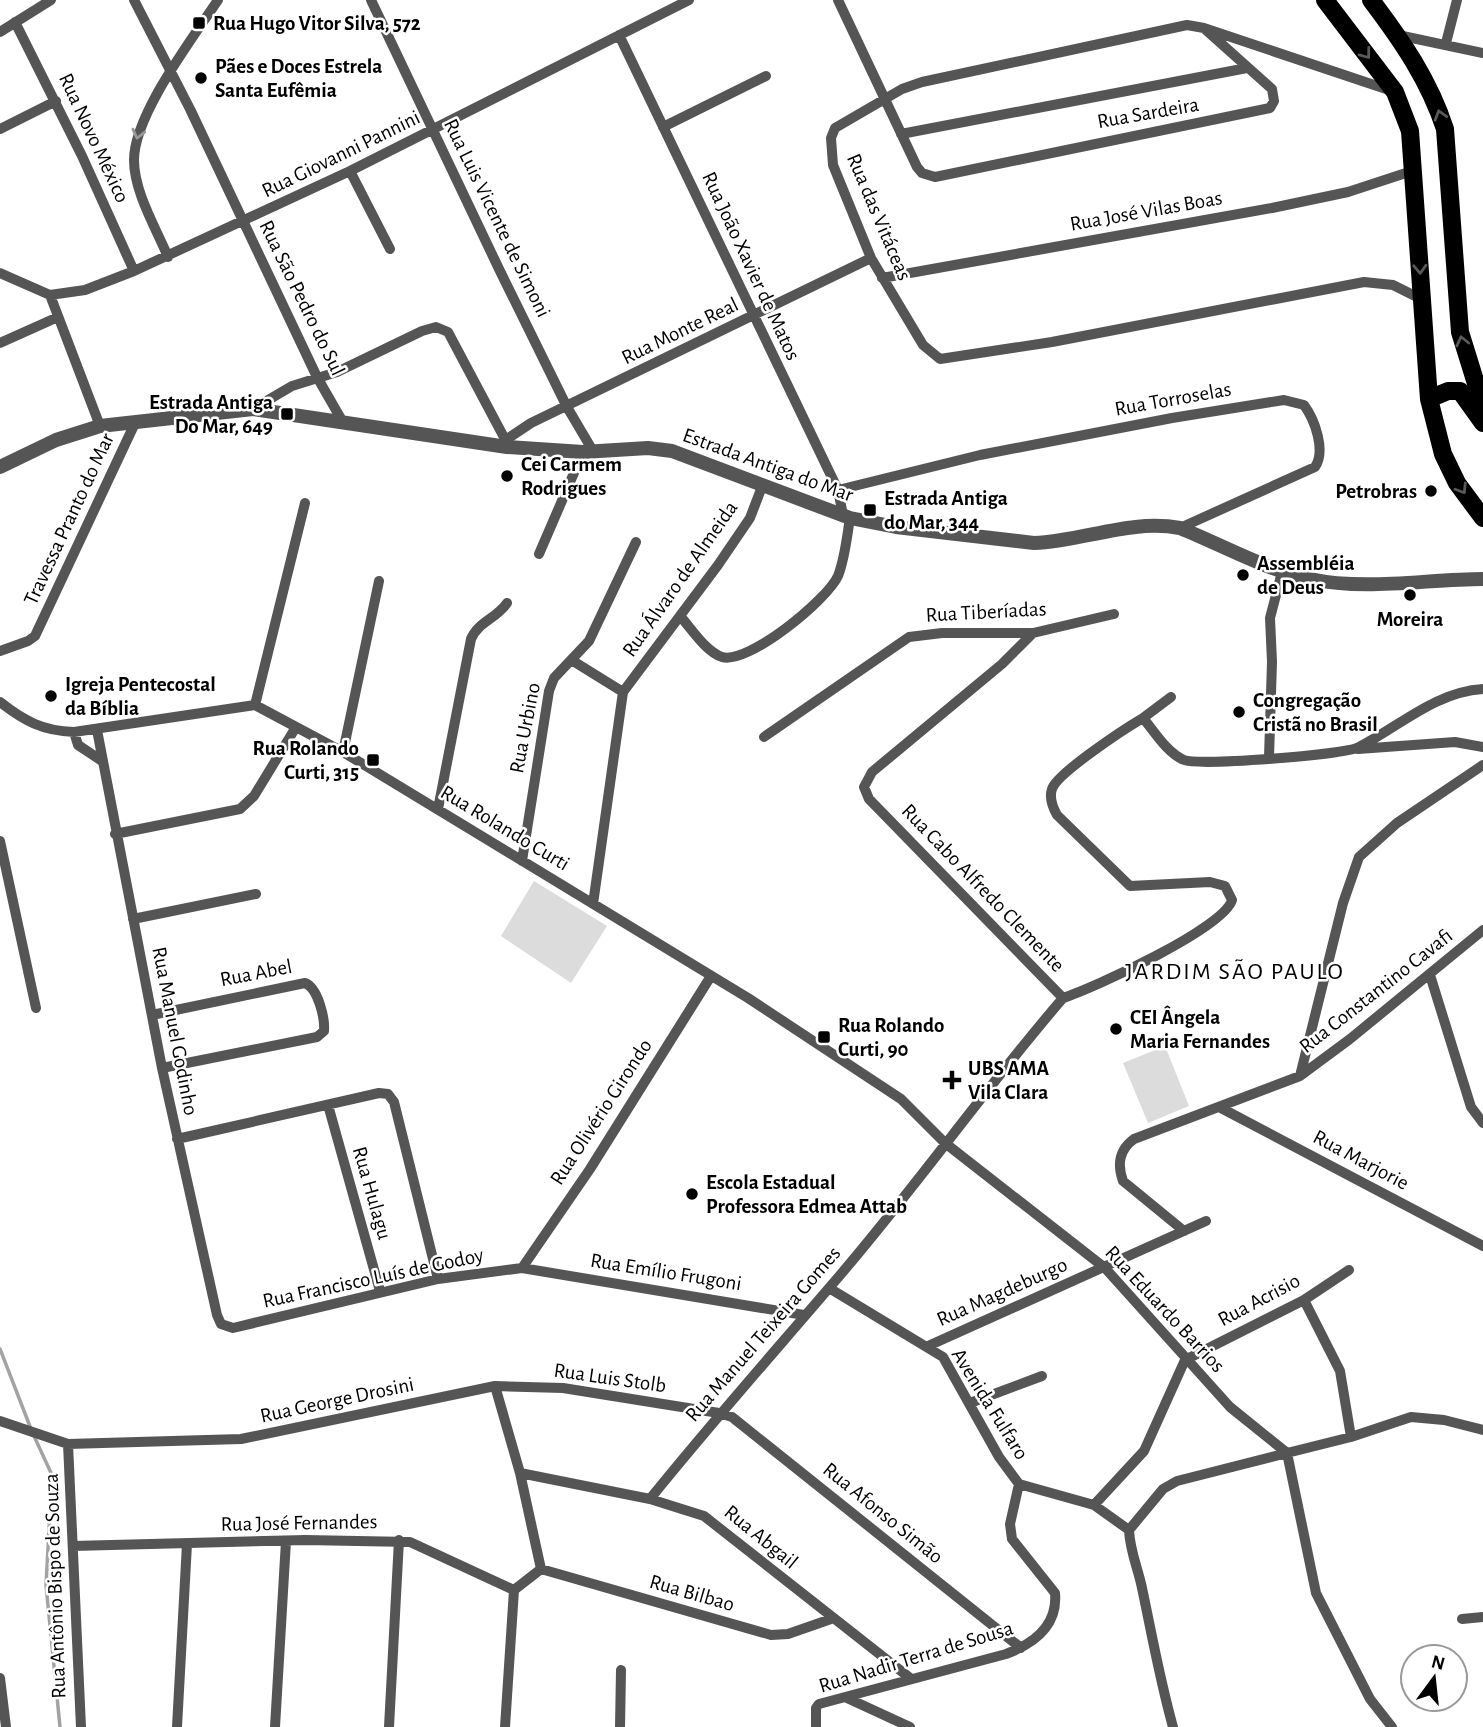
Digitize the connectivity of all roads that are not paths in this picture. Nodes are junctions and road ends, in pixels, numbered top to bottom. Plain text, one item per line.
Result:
1 (51, 0) edge
2 (134, 0) edge
3 (218, 0) edge
4 (370, 0) edge
5 (689, 0) edge
6 (838, 0) edge
7 (1325, 0) edge
8 (1371, 0) edge
9 (1457, 0) edge
10 (15, 22) junction
11 (1204, 27) junction
12 (0, 32) edge
13 (619, 35) junction
14 (1398, 35) junction
15 (1425, 40) junction
16 (1446, 43) junction
17 (1483, 53) edge
18 (1415, 60) junction
19 (1247, 68) junction
20 (171, 74) junction
21 (766, 76) dead end
22 (1395, 92) junction
23 (886, 98) junction
24 (56, 101) junction
25 (663, 127) junction
26 (0, 129) edge
27 (433, 130) junction
28 (901, 134) junction
29 (1415, 170) junction
30 (351, 171) junction
31 (244, 223) junction
32 (390, 249) dead end
33 (167, 257) junction
34 (871, 258) junction
35 (134, 271) junction
36 (0, 273) edge
37 (882, 278) junction
38 (50, 295) junction
39 (1422, 299) junction
40 (753, 316) junction
41 (58, 317) junction
42 (0, 343) edge
43 (317, 377) junction
44 (1429, 399) junction
45 (1483, 406) edge
46 (567, 407) junction
47 (253, 409) junction
48 (136, 421) junction
49 (1483, 423) edge
50 (344, 424) junction
51 (100, 426) junction
52 (507, 443) junction
53 (588, 451) junction
54 (0, 467) edge
55 (763, 484) junction
56 (838, 490) junction
57 (305, 503) dead end
58 (847, 516) junction
59 (1483, 518) edge
60 (1180, 528) junction
61 (636, 542) dead end
62 (539, 554) dead end
63 (1282, 572) junction
64 (1481, 578) edge
65 (379, 582) dead end
66 (507, 603) dead end
67 (1114, 614) dead end
68 (680, 616) junction
69 (1033, 633) junction
70 (0, 651) edge
71 (569, 663) junction
72 (1483, 689) edge
73 (622, 694) junction
74 (1171, 697) dead end
75 (0, 702) edge
76 (255, 705) junction
77 (1143, 718) junction
78 (296, 727) junction
79 (97, 730) junction
80 (74, 732) junction
81 (764, 737) dead end
82 (1483, 747) edge
83 (1355, 749) junction
84 (343, 752) junction
85 (1269, 757) junction
86 (102, 761) junction
87 (1483, 765) edge
88 (438, 809) junction
89 (115, 834) junction
90 (0, 841) edge
91 (522, 861) junction
92 (256, 894) dead end
93 (593, 904) junction
94 (133, 919) junction
95 (1483, 930) edge
96 (1430, 975) junction
97 (711, 976) junction
98 (1063, 998) junction
99 (36, 1008) dead end
100 (152, 1015) junction
101 (162, 1069) junction
102 (1300, 1076) junction
103 (328, 1105) junction
104 (1221, 1108) junction
105 (1483, 1123) edge
106 (177, 1139) junction
107 (945, 1143) junction
108 (1206, 1221) dead end
109 (1184, 1231) junction
110 (1483, 1246) edge
111 (522, 1268) junction
112 (1105, 1268) junction
113 (1349, 1270) dead end
114 (438, 1279) junction
115 (829, 1288) junction
116 (380, 1291) junction
117 (1304, 1300) junction
118 (804, 1315) junction
119 (233, 1328) joint
120 (928, 1346) junction
121 (1185, 1360) junction
122 (1042, 1376) dead end
123 (495, 1386) junction
124 (970, 1403) junction
125 (719, 1413) junction
126 (4, 1421) edge
127 (1483, 1430) edge
128 (1351, 1437) junction
129 (68, 1444) junction
130 (1287, 1453) junction
131 (520, 1473) junction
132 (1019, 1484) junction
133 (650, 1499) junction
134 (1094, 1504) junction
135 (1129, 1530) junction
136 (286, 1541) junction
137 (399, 1541) junction
138 (187, 1544) junction
139 (74, 1546) junction
140 (541, 1569) junction
141 (514, 1590) junction
142 (1483, 1617) edge
143 (831, 1619) junction
144 (1462, 1619) dead end
145 (1021, 1648) junction
146 (621, 1670) dead end
147 (0, 1678) edge
148 (910, 1678) junction
149 (847, 1698) junction
150 (6, 1727) edge
151 (81, 1727) edge
152 (177, 1727) edge
153 (275, 1727) edge
154 (389, 1727) edge
155 (505, 1727) edge
156 (620, 1727) edge
157 (817, 1727) edge
158 (910, 1727) edge
159 (1173, 1727) edge
160 (1392, 1727) edge

1 - 10 street
2 - 20 street, Rua São Pedro do Sul
3 - 20 street
4 - 27 street, Rua Luis Vicente de Simoni
5 - 13 street, Rua Giovanni Pannini
6 - 23 street
7 -> 22 main road
8 - 14 main road
9 - 16 street
10 - 12 street
10 - 24 street, Rua Novo México
11 - 19 street, Rua Sardeira
11 - 22 street, Rua das Vitáceas
11 - 23 street, Rua das Vitáceas
13 - 25 street, Rua João Xavier de Matos
13 - 27 street, Rua Giovanni Pannini
14 - 15 street
14 - 18 main road
15 - 16 street
15 - 18 street
16 - 17 street
45 -> 18 main road
19 - 28 street
19 - 28 street, Rua Sardeira
20 - 31 street, Rua São Pedro do Sul
20 -> 33 street
21 - 25 street
22 - 29 main road
23 - 28 street
23 - 34 street, Rua das Vitáceas
24 - 26 street
24 - 35 street, Rua Novo México
25 - 40 street, Rua João Xavier de Matos
27 - 30 street, Rua Giovanni Pannini
27 - 46 street, Rua Luis Vicente de Simoni
29 - 37 street, Rua José Vilas Boas
29 -> 39 main road
30 - 31 street, Rua Giovanni Pannini
30 - 32 street
31 - 33 street, Rua Giovanni Pannini
31 - 43 street, Rua São Pedro do Sul
33 - 35 street, Rua Giovanni Pannini
34 - 37 street, Rua das Vitáceas
34 - 40 street, Rua Monte Real
35 - 38 street, Rua Giovanni Pannini
36 - 38 street
37 - 39 street, Rua das Vitáceas
38 - 41 street
39 - 44 main road
40 - 46 street, Rua Monte Real
40 - 56 street, Rua João Xavier de Matos
41 - 42 street
41 - 51 street
43 - 47 street
43 - 50 street, Rua São Pedro do Sul
43 - 52 street
44 - 49 main road
44 -> 59 main road
46 - 52 street, Rua Monte Real
46 - 53 street, Rua Luis Vicente de Simoni
47 - 48 street, Estrada Antiga do Mar
47 - 50 street, Estrada Antiga do Mar
48 - 51 street, Estrada Antiga do Mar
48 - 70 street, Travessa Pranto do Mar
50 - 52 street, Estrada Antiga do Mar
51 - 54 street, Estrada Antiga do Mar
52 - 53 street, Estrada Antiga do Mar
53 - 55 street, Estrada Antiga do Mar
53 - 62 street
55 - 58 street, Estrada Antiga do Mar
55 - 68 street, Rua Álvaro de Almeida
56 - 58 street, Rua João Xavier de Matos
56 - 60 street, Rua Torroselas
57 - 76 street
58 - 60 street, Estrada Antiga do Mar
58 - 68 street
60 - 63 street, Estrada Antiga do Mar
61 - 71 street, Rua Urbino
63 - 64 street, Estrada Antiga do Mar
63 - 85 street
65 - 84 street
66 - 88 street
67 - 69 street, Rua Tiberíadas
68 - 73 street, Rua Álvaro de Almeida
69 - 81 street, Rua Tiberíadas
69 - 98 street, Rua Cabo Alfredo Clemente
71 - 73 street
71 - 91 street, Rua Urbino
72 - 83 street
73 - 93 street, Rua Álvaro de Almeida
74 - 77 street
75 - 80 street
76 - 78 street, Rua Rolando Curti
76 - 79 street
77 - 85 street
77 - 98 street, Rua Cabo Alfredo Clemente
78 - 84 street, Rua Rolando Curti
78 - 89 street
79 - 80 street
79 - 86 street, Rua Manuel Godinho
80 - 86 street
82 - 83 street
83 - 85 street
84 - 88 street, Rua Rolando Curti
86 - 89 street, Rua Manuel Godinho
87 - 102 street
88 - 91 street, Rua Rolando Curti
89 - 94 street, Rua Manuel Godinho
90 - 99 street
91 - 93 street, Rua Rolando Curti
92 - 94 street
93 - 97 street, Rua Rolando Curti
94 - 100 street, Rua Manuel Godinho
95 - 96 street, Rua Constantino Cavafi
96 - 102 street, Rua Constantino Cavafi
96 - 105 street
97 - 107 street, Rua Rolando Curti
97 - 111 street, Rua Olivério Girondo
98 - 107 street, Rua Manuel Teixeira Gomes
100 - 101 street, Rua Manuel Godinho
100 - 101 street, Rua Abel
101 - 106 street, Rua Manuel Godinho
102 - 104 street, Rua Constantino Cavafi
103 - 106 street
103 - 114 street
103 - 116 street, Rua Hulagu
104 - 109 street, Rua Constantino Cavafi
104 - 110 street, Rua Marjorie
106 - 119 street, Rua Manuel Godinho
107 - 112 street, Rua Eduardo Barrios
107 - 115 street, Rua Manuel Teixeira Gomes
108 - 109 street, Rua Magdeburgo
109 - 112 street, Rua Magdeburgo
111 - 114 street, Rua Francisco Luís de Godoy
111 - 118 street, Rua Emílio Frugoni
112 - 120 street, Rua Magdeburgo
112 - 121 street, Rua Eduardo Barrios
113 - 117 street, Rua Acrisio
114 - 116 street, Rua Francisco Luís de Godoy
115 - 118 street, Rua Manuel Teixeira Gomes
115 - 120 street, Avenida Fulfaro
116 - 119 street, Rua Francisco Luís de Godoy
117 - 121 street, Rua Acrisio
117 - 128 street
118 - 125 street, Rua Manuel Teixeira Gomes
120 - 124 street, Avenida Fulfaro
121 - 130 street, Rua Eduardo Barrios
121 - 134 street
122 - 124 street
123 - 125 street, Rua Luis Stolb
123 - 129 street, Rua George Drosini
123 - 131 street
124 - 132 street, Avenida Fulfaro
125 - 133 street, Rua Manuel Teixeira Gomes
125 - 145 street, Rua Afonso Simão
126 - 129 street, Rua George Drosini
127 - 128 street
128 - 130 street
129 - 139 street, Rua Antônio Bispo de Souza
130 - 135 street
130 - 160 street
131 - 133 street, Rua Abgail
131 - 140 street
132 - 134 street, Avenida Fulfaro
132 - 145 street, Rua Nadir Terra de Sousa
133 - 143 street, Rua Abgail
134 - 135 street, Avenida Fulfaro
135 - 159 street
136 - 137 street, Rua José Fernandes
136 - 138 street, Rua José Fernandes
136 - 153 street
137 - 141 street, Rua José Fernandes
137 - 154 street
138 - 139 street, Rua José Fernandes
138 - 152 street
139 - 151 street, Rua Antônio Bispo de Souza
140 - 141 street
140 - 143 street, Rua Bilbao
141 - 155 street
142 - 144 street
143 - 148 street, Rua Abgail
145 - 148 street, Rua Nadir Terra de Sousa
146 - 156 street
147 - 150 street
148 - 149 street, Rua Nadir Terra de Sousa
149 - 157 street, Rua Nadir Terra de Sousa
149 - 158 street

